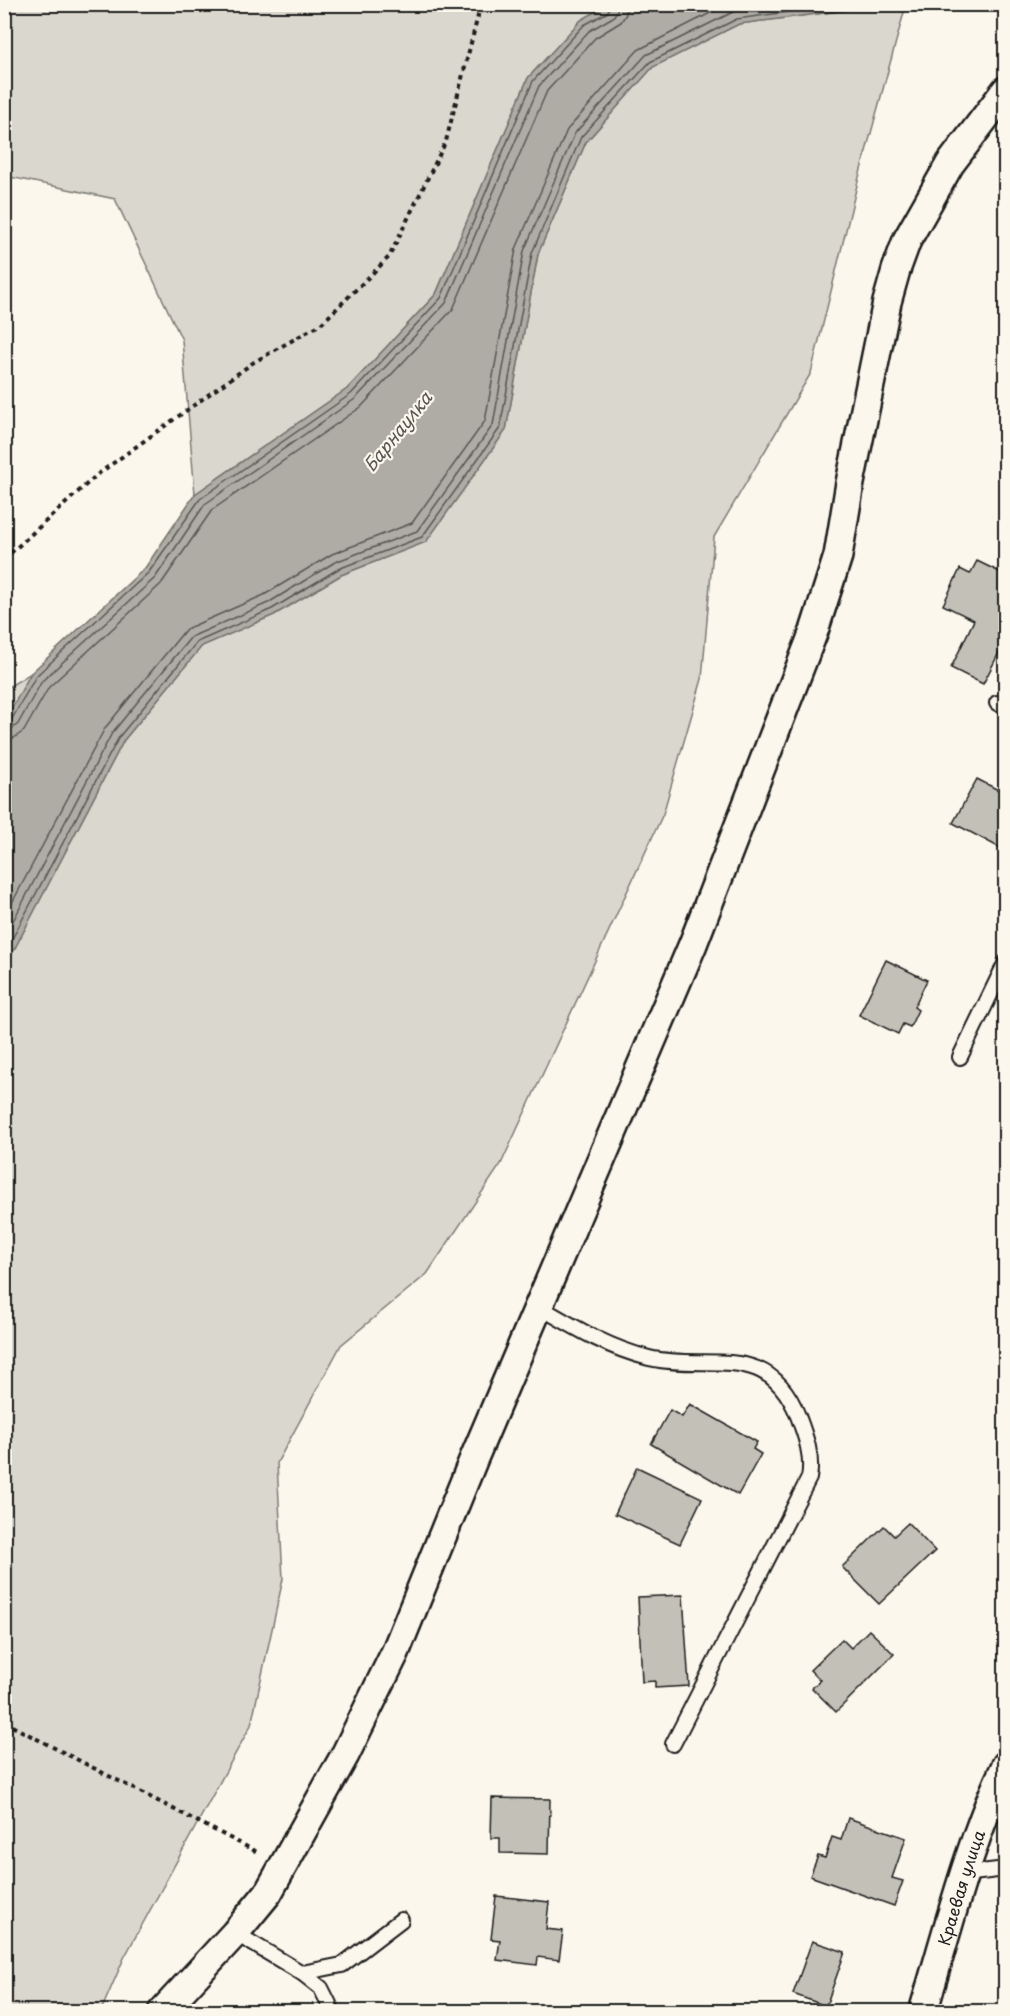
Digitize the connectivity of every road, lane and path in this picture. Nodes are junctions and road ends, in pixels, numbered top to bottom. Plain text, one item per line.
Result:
1 (481, 4) edge
2 (1005, 90) edge
3 (4, 559) edge
4 (1005, 962) edge
5 (960, 1057) dead end
6 (538, 1306) junction
7 (4, 1722) edge
8 (673, 1744) dead end
9 (1005, 1765) edge
10 (285, 1865) junction
11 (1005, 1869) edge
12 (964, 1875) junction
13 (401, 1920) dead end
14 (235, 1933) junction
15 (302, 1973) junction
16 (162, 2012) edge
17 (333, 2012) edge
18 (922, 2012) edge

1 - 3 path
2 - 6 street
4 - 5 lane
6 - 8 lane
6 - 10 street
7 - 10 path
9 - 12 street, Краевая улица
10 - 14 street
11 - 12 lane
12 - 18 street, Краевая улица
13 - 15 lane
14 - 15 lane
14 - 16 street
15 - 17 lane

